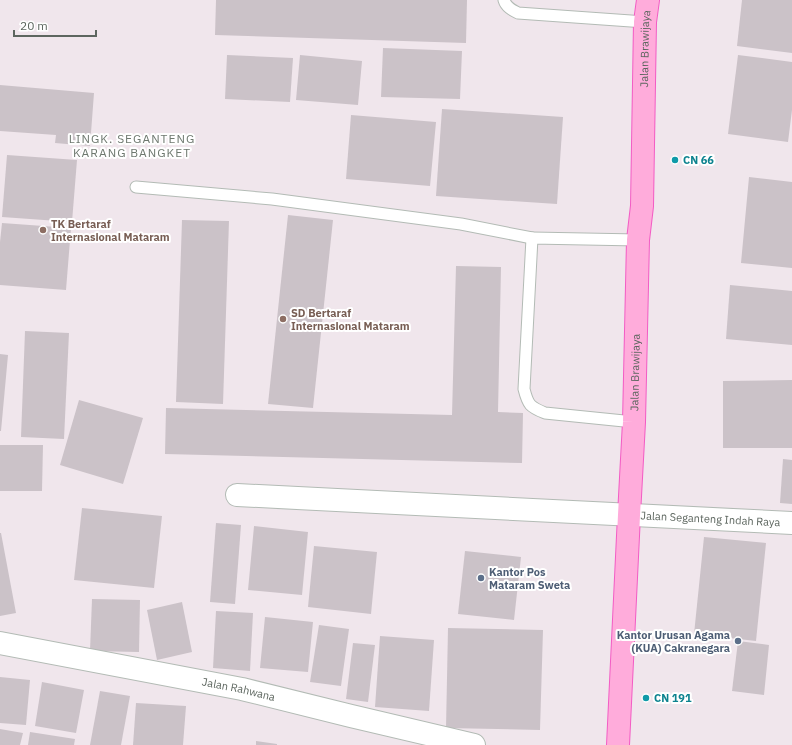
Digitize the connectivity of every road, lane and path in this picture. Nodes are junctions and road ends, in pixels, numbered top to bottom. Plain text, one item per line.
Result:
1 (504, 0) edge
2 (648, 0) edge
3 (645, 22) junction
4 (136, 187) dead end
5 (532, 238) junction
6 (638, 240) junction
7 (634, 422) junction
8 (237, 495) dead end
9 (629, 514) junction
10 (792, 523) edge
11 (0, 643) edge
12 (474, 745) edge
13 (618, 745) edge

1 - 3 lane
2 - 3 main road, Jalan Brawijaya
3 - 6 main road, Jalan Brawijaya
4 - 5 lane
5 - 6 lane
5 - 7 lane
6 - 7 main road, Jalan Brawijaya
7 - 9 main road, Jalan Brawijaya
8 - 9 street, Jalan Seganteng Indah Raya
9 - 10 street, Jalan Seganteng Indah Raya
9 - 13 main road, Jalan Brawijaya
11 - 12 street, Jalan Rahwana

